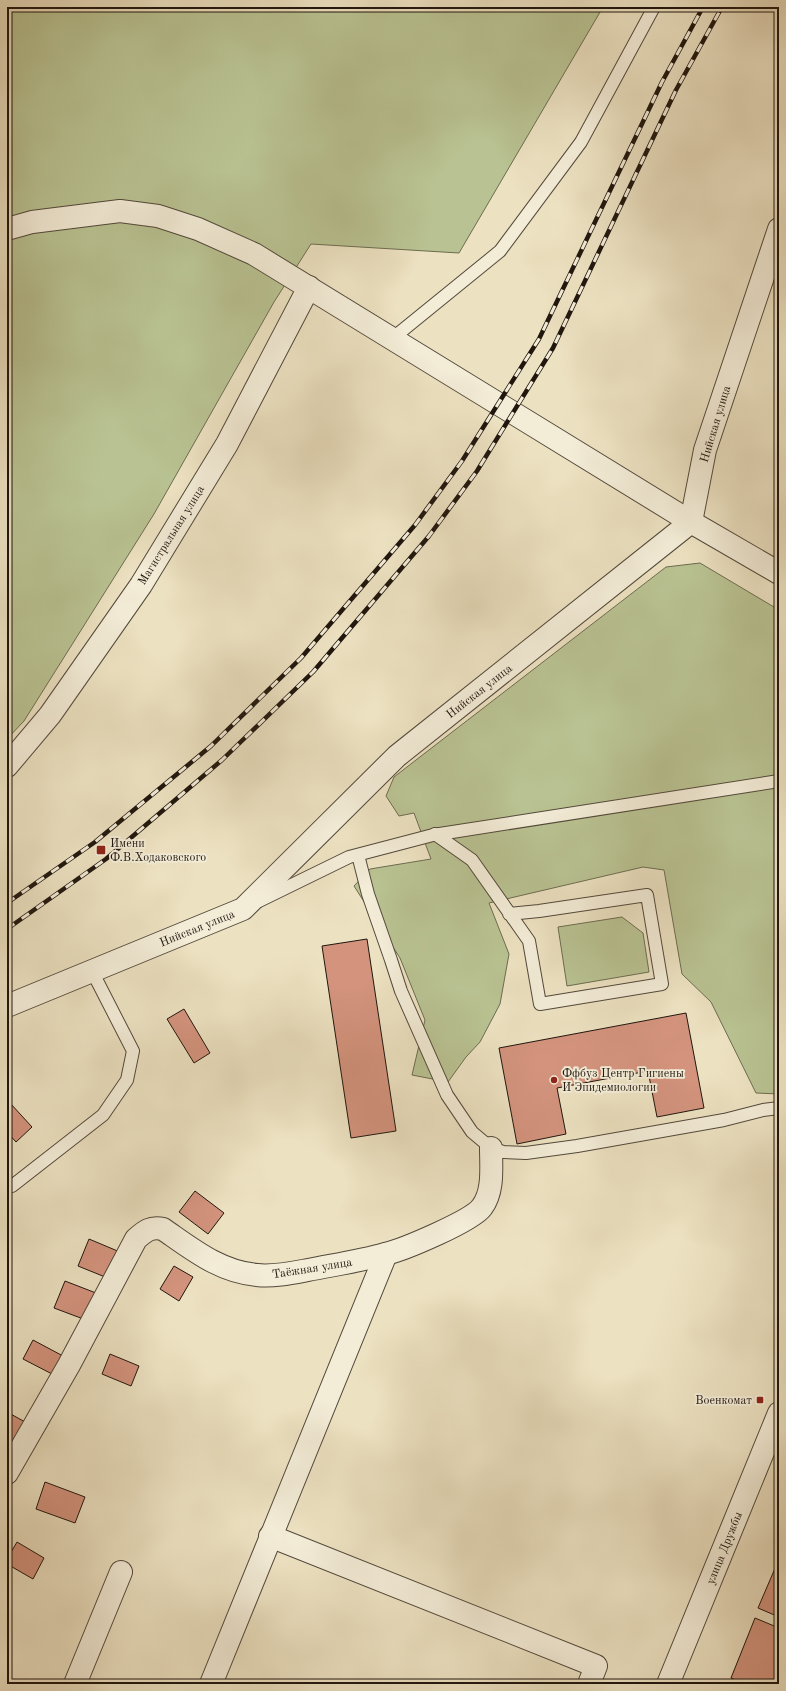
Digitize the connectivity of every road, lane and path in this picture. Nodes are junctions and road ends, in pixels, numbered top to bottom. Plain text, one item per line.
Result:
1 (654, 7) edge
2 (7, 229) edge
3 (779, 229) edge
4 (309, 287) junction
5 (393, 338) junction
6 (691, 522) junction
7 (779, 573) edge
8 (7, 766) edge
9 (779, 781) edge
10 (435, 834) junction
11 (358, 855) junction
12 (242, 909) junction
13 (508, 914) junction
14 (92, 971) junction
15 (7, 1006) edge
16 (779, 1108) edge
17 (491, 1148) junction
18 (12, 1186) dead end
19 (386, 1254) junction
20 (779, 1413) edge
21 (7, 1473) edge
22 (270, 1536) junction
23 (121, 1572) dead end
24 (75, 1684) edge
25 (211, 1684) edge
26 (589, 1684) edge
27 (668, 1684) edge

1 - 5 lane
2 - 4 street
3 - 6 street, Нийская улица
4 - 5 street
4 - 8 street, Магистральная улица
5 - 6 street
6 - 7 street
6 - 12 street, Нийская улица
9 - 10 lane
10 - 11 lane
10 - 13 lane
11 - 12 lane
11 - 17 lane
12 - 14 street, Нийская улица
13 - 13 lane
14 - 15 street, Нийская улица
14 - 18 lane
16 - 17 lane
17 - 19 street, Таёжная улица
19 - 21 street, Таёжная улица
19 - 22 street
20 - 27 street, улица Дружбы
22 - 25 street
22 - 26 street
23 - 24 street

